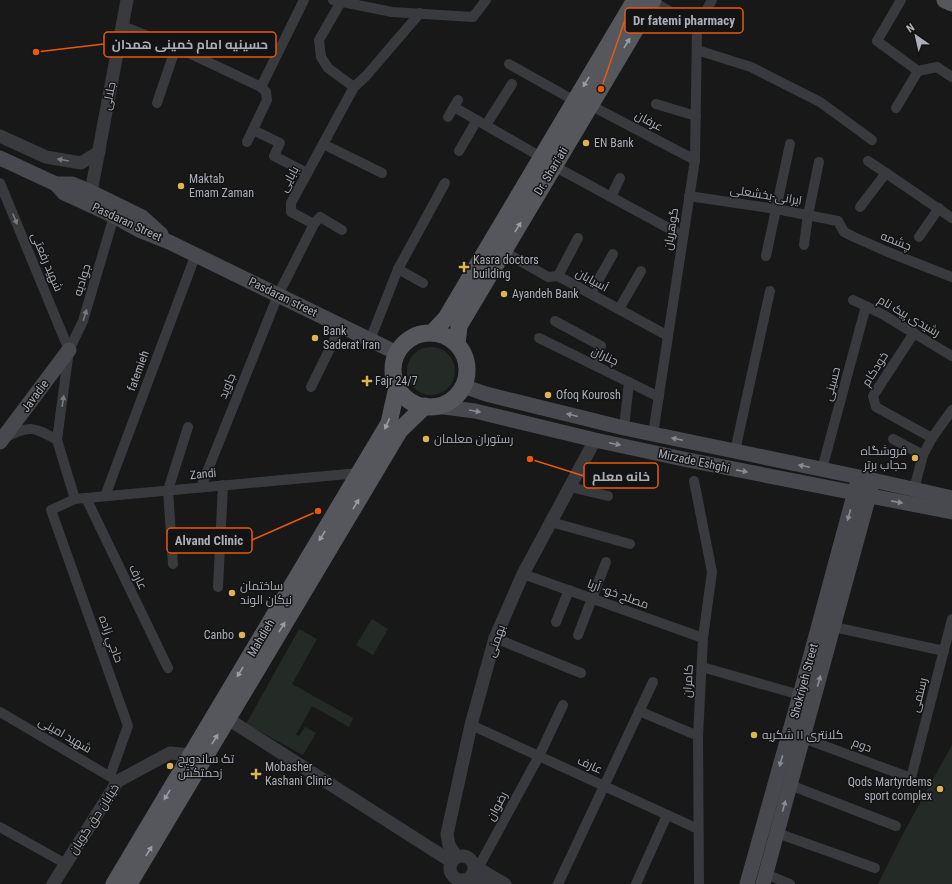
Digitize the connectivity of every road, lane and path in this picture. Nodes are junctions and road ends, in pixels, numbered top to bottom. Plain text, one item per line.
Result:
1 (127, 0) edge
2 (304, 0) edge
3 (339, 0) edge
4 (486, 0) edge
5 (635, 0) edge
6 (712, 0) edge
7 (901, 0) edge
8 (945, 0) edge
9 (652, 1) edge
10 (952, 3) edge
11 (420, 14) junction
12 (122, 26) junction
13 (697, 27) junction
14 (176, 47) junction
15 (697, 50) junction
16 (509, 64) dead end
17 (918, 72) junction
18 (952, 77) edge
19 (512, 84) dead end
20 (261, 87) junction
21 (354, 88) junction
22 (157, 103) dead end
23 (583, 103) junction
24 (656, 104) dead end
25 (896, 108) dead end
26 (448, 116) dead end
27 (696, 116) junction
28 (477, 120) junction
29 (486, 125) junction
30 (253, 130) junction
31 (0, 136) edge
32 (872, 140) dead end
33 (247, 142) dead end
34 (323, 144) junction
35 (790, 144) dead end
36 (459, 151) dead end
37 (99, 152) junction
38 (0, 158) edge
39 (695, 160) junction
40 (868, 161) dead end
41 (548, 162) junction
42 (819, 162) dead end
43 (308, 172) junction
44 (382, 173) dead end
45 (886, 173) junction
46 (620, 178) dead end
47 (0, 183) edge
48 (56, 184) junction
49 (445, 184) dead end
50 (91, 192) junction
51 (689, 196) junction
52 (611, 197) junction
53 (860, 206) dead end
54 (939, 208) junction
55 (776, 209) junction
56 (808, 214) junction
57 (114, 216) junction
58 (952, 218) edge
59 (838, 221) joint
60 (314, 224) junction
61 (342, 230) dead end
62 (683, 236) junction
63 (919, 237) dead end
64 (578, 238) dead end
65 (169, 242) junction
66 (804, 245) dead end
67 (504, 251) junction
68 (196, 254) junction
69 (613, 254) dead end
70 (766, 256) dead end
71 (398, 268) junction
72 (641, 271) dead end
73 (558, 276) junction
74 (952, 276) edge
75 (423, 283) dead end
76 (770, 291) dead end
77 (591, 293) junction
78 (278, 295) junction
79 (853, 300) dead end
80 (866, 306) junction
81 (619, 309) junction
82 (555, 321) dead end
83 (341, 326) junction
84 (432, 333) junction
85 (914, 333) junction
86 (668, 336) junction
87 (539, 338) dead end
88 (370, 340) junction
89 (457, 344) junction
90 (69, 350) junction
91 (397, 353) junction
92 (952, 356) edge
93 (594, 365) junction
94 (629, 382) junction
95 (463, 386) junction
96 (311, 387) dead end
97 (398, 387) junction
98 (659, 397) junction
99 (430, 406) junction
100 (952, 410) edge
101 (188, 427) dead end
102 (624, 428) junction
103 (653, 434) junction
104 (932, 438) junction
105 (893, 439) dead end
106 (1, 440) edge
107 (57, 440) junction
108 (595, 440) junction
109 (735, 451) junction
110 (923, 455) junction
111 (822, 469) junction
112 (359, 473) junction
113 (866, 478) junction
114 (694, 482) dead end
115 (223, 485) junction
116 (201, 487) junction
117 (570, 487) junction
118 (914, 489) junction
119 (168, 490) junction
120 (862, 495) junction
121 (105, 496) junction
122 (608, 496) dead end
123 (80, 498) junction
124 (952, 498) edge
125 (51, 510) joint
126 (952, 512) edge
127 (551, 522) junction
128 (630, 544) dead end
129 (606, 562) dead end
130 (173, 564) dead end
131 (523, 574) junction
132 (218, 587) dead end
133 (569, 590) junction
134 (592, 598) junction
135 (952, 619) edge
136 (556, 622) dead end
137 (834, 627) junction
138 (578, 635) dead end
139 (495, 638) junction
140 (703, 638) junction
141 (944, 651) junction
142 (702, 667) junction
143 (168, 668) dead end
144 (581, 673) dead end
145 (653, 682) dead end
146 (800, 695) junction
147 (563, 704) dead end
148 (639, 711) junction
149 (0, 712) edge
150 (228, 719) junction
151 (471, 725) junction
152 (698, 736) junction
153 (803, 738) junction
154 (191, 755) junction
155 (539, 756) junction
156 (114, 778) junction
157 (911, 778) joint
158 (790, 785) junction
159 (604, 786) junction
160 (667, 815) junction
161 (896, 826) dead end
162 (0, 827) edge
163 (698, 829) junction
164 (777, 833) junction
165 (454, 860) junction
166 (66, 864) junction
167 (476, 867) junction
168 (875, 868) dead end
169 (764, 879) edge
170 (463, 881) edge
171 (53, 884) edge
172 (114, 884) edge
173 (129, 884) edge
174 (491, 884) edge
175 (505, 884) edge
176 (558, 884) edge
177 (636, 884) edge
178 (699, 884) edge
179 (747, 884) edge
180 (790, 884) edge

1 - 12 street, جلالی
2 - 20 street
3 - 11 street
3 - 21 street
4 - 11 street
5 -> 23 main road, Dr. Shari'ati
6 - 13 street, گوهریان
7 - 17 street
8 - 10 main road
9 - 13 street
23 -> 9 main road, Dr. Shari'ati
11 - 21 street, بابایی
12 - 14 street
12 - 37 street, جلالی
13 - 15 street, گوهریان
14 - 20 street
14 - 22 street
15 - 27 street, گوهریان
15 - 32 street
16 - 23 street, عرفان
17 - 18 street
17 - 25 street
19 - 29 street
20 - 30 street
21 - 34 street, بابایی
23 - 39 street, عرفان
23 - 41 main road, Dr. Shari'ati
24 - 27 street
26 - 28 street
27 - 39 street, گوهریان
28 - 29 street
28 - 36 street
29 - 41 street
30 - 33 street
30 - 43 street
37 -> 31 street
34 - 43 street, بابایی
34 - 44 street
35 - 55 street
37 - 50 street, جلالی
38 - 48 main road, Pasdaran Street
39 - 51 street, گوهریان
40 - 45 street
41 - 52 street
67 -> 41 main road, Dr. Shari'ati
41 - 84 main road, Dr. Shari'ati
42 - 56 street
43 - 60 street, بابایی
45 - 53 street
45 - 54 street
46 - 52 street
47 -> 90 street, شهید رفعتی
48 - 50 main road, Pasdaran Street
48 - 57 main road, Pasdaran Street
49 - 71 street
50 - 65 main road, Pasdaran Street
51 - 55 street, ایرانی-بخشعلی
51 - 62 street, گوهریان
52 - 62 street
54 - 58 street
54 - 63 street
55 - 56 street, ایرانی-بخشعلی
55 - 70 street
56 - 59 street, ایرانی-بخشعلی
56 - 66 street
57 - 65 main road, Pasdaran Street
90 -> 57 street, جوادیه
59 - 74 street, چشمه
60 - 61 street
60 - 78 street
62 - 86 street, گوهریان
64 - 73 street
65 - 68 main road, Pasdaran street
67 - 73 street, آسیابان
67 - 89 main road, Dr. Shari'ati
68 - 78 main road, Pasdaran street
68 - 121 street, fatemieh
69 - 77 street
71 - 75 street
71 - 88 street
72 - 81 street
73 - 77 street, آسیابان
76 - 109 street
77 - 81 street, آسیابان
78 - 83 main road, Pasdaran street
78 - 116 street, جاوید
79 - 80 street, رشیدی پیک نام
80 - 85 street, رشیدی پیک نام
80 - 111 street, حسینی
81 - 86 street, آسیابان
82 - 93 street
83 - 88 main road, Pasdaran street
83 - 96 street
84 - 89 main road
84 - 91 main road
85 - 92 street, رشیدی پیک نام
85 - 104 street, خودکام
86 - 98 street, گوهریان
87 - 93 street, چناران
88 - 91 main road, Pasdaran street
89 - 95 main road
90 - 106 main road, Javadie
107 -> 90 street
91 - 97 main road
93 - 94 street, چناران
94 - 98 street, چناران
94 - 102 street
95 - 99 main road
102 -> 95 main road, Mirzade Eshghi
97 - 99 main road
97 -> 112 main road, Mahdieh
98 - 103 street, گوهریان
99 -> 108 main road, Mirzade Eshghi
150 -> 99 main road, Mahdieh
100 - 104 street
101 - 119 street
102 - 103 main road, Mirzade Eshghi
109 -> 103 main road, Mirzade Eshghi
104 - 110 street
105 - 110 street
106 - 107 street
107 - 123 street, عارف
108 - 117 street, بهمنی
108 -> 120 main road, Mirzade Eshghi
111 -> 109 main road, Mirzade Eshghi
110 - 118 street
111 - 113 main road, Mirzade Eshghi
112 - 115 street, Zandi
112 -> 154 main road, Mahdieh
113 - 118 main road, Mirzade Eshghi
113 - 120 main road, Shokriyeh Street
114 - 140 street, کامران
115 - 116 street, Zandi
115 - 132 street
116 - 119 street, Zandi
117 - 122 street
117 - 127 street, بهمنی
118 - 124 main road, Mirzade Eshghi
119 - 121 street, Zandi
119 - 130 street
120 -> 126 main road, Mirzade Eshghi
120 - 137 main road, Shokriyeh Street
120 -> 146 main road, Shokriyeh Street
121 - 123 street, Zandi
123 - 125 street, Zandi
123 - 143 street, عارف
125 - 156 street, حاجي زاده
127 - 128 street
127 - 131 street, بهمنی
129 - 134 street
131 - 133 street, مصلح خو- آریا
131 - 139 street, بهمنی
133 - 134 street, مصلح خو- آریا
133 - 136 street
134 - 138 street
134 - 140 street, مصلح خو- آریا
135 - 141 street, رستمی
137 - 141 street
153 -> 137 main road, Shokriyeh Street
139 - 144 street
139 - 151 street, بهمنی
140 - 142 street, کامران
141 - 157 street, رستمی
142 - 146 street
142 - 152 street, کامران
145 - 148 street
146 -> 179 main road, Shokriyeh Street
147 - 155 street, رضوان
148 - 152 street
148 - 159 street
149 - 156 street, شهید امینی
150 - 165 street
173 -> 150 main road, Mahdieh
151 - 155 street, عارف
151 - 165 street, بهمنی
152 - 163 street, کامران
153 - 157 street, دوم
153 - 158 main road, Shokriyeh Street
154 - 156 street, خیابان حق گویان
154 -> 172 main road, Mahdieh
155 - 159 street, عارف
155 - 167 street, رضوان
156 - 166 street, خیابان حق گویان
158 - 161 street
164 -> 158 main road, Shokriyeh Street
159 - 160 street, عارف
159 - 176 street
160 - 163 street, عارف
160 - 177 street
162 - 166 street
163 - 178 street, کامران
164 - 168 street
164 - 169 main road, Shokriyeh Street
165 - 167 street
165 - 170 street
166 - 171 street, خیابان حق گویان
167 - 170 street
167 - 175 street
169 - 180 street
170 - 174 street

